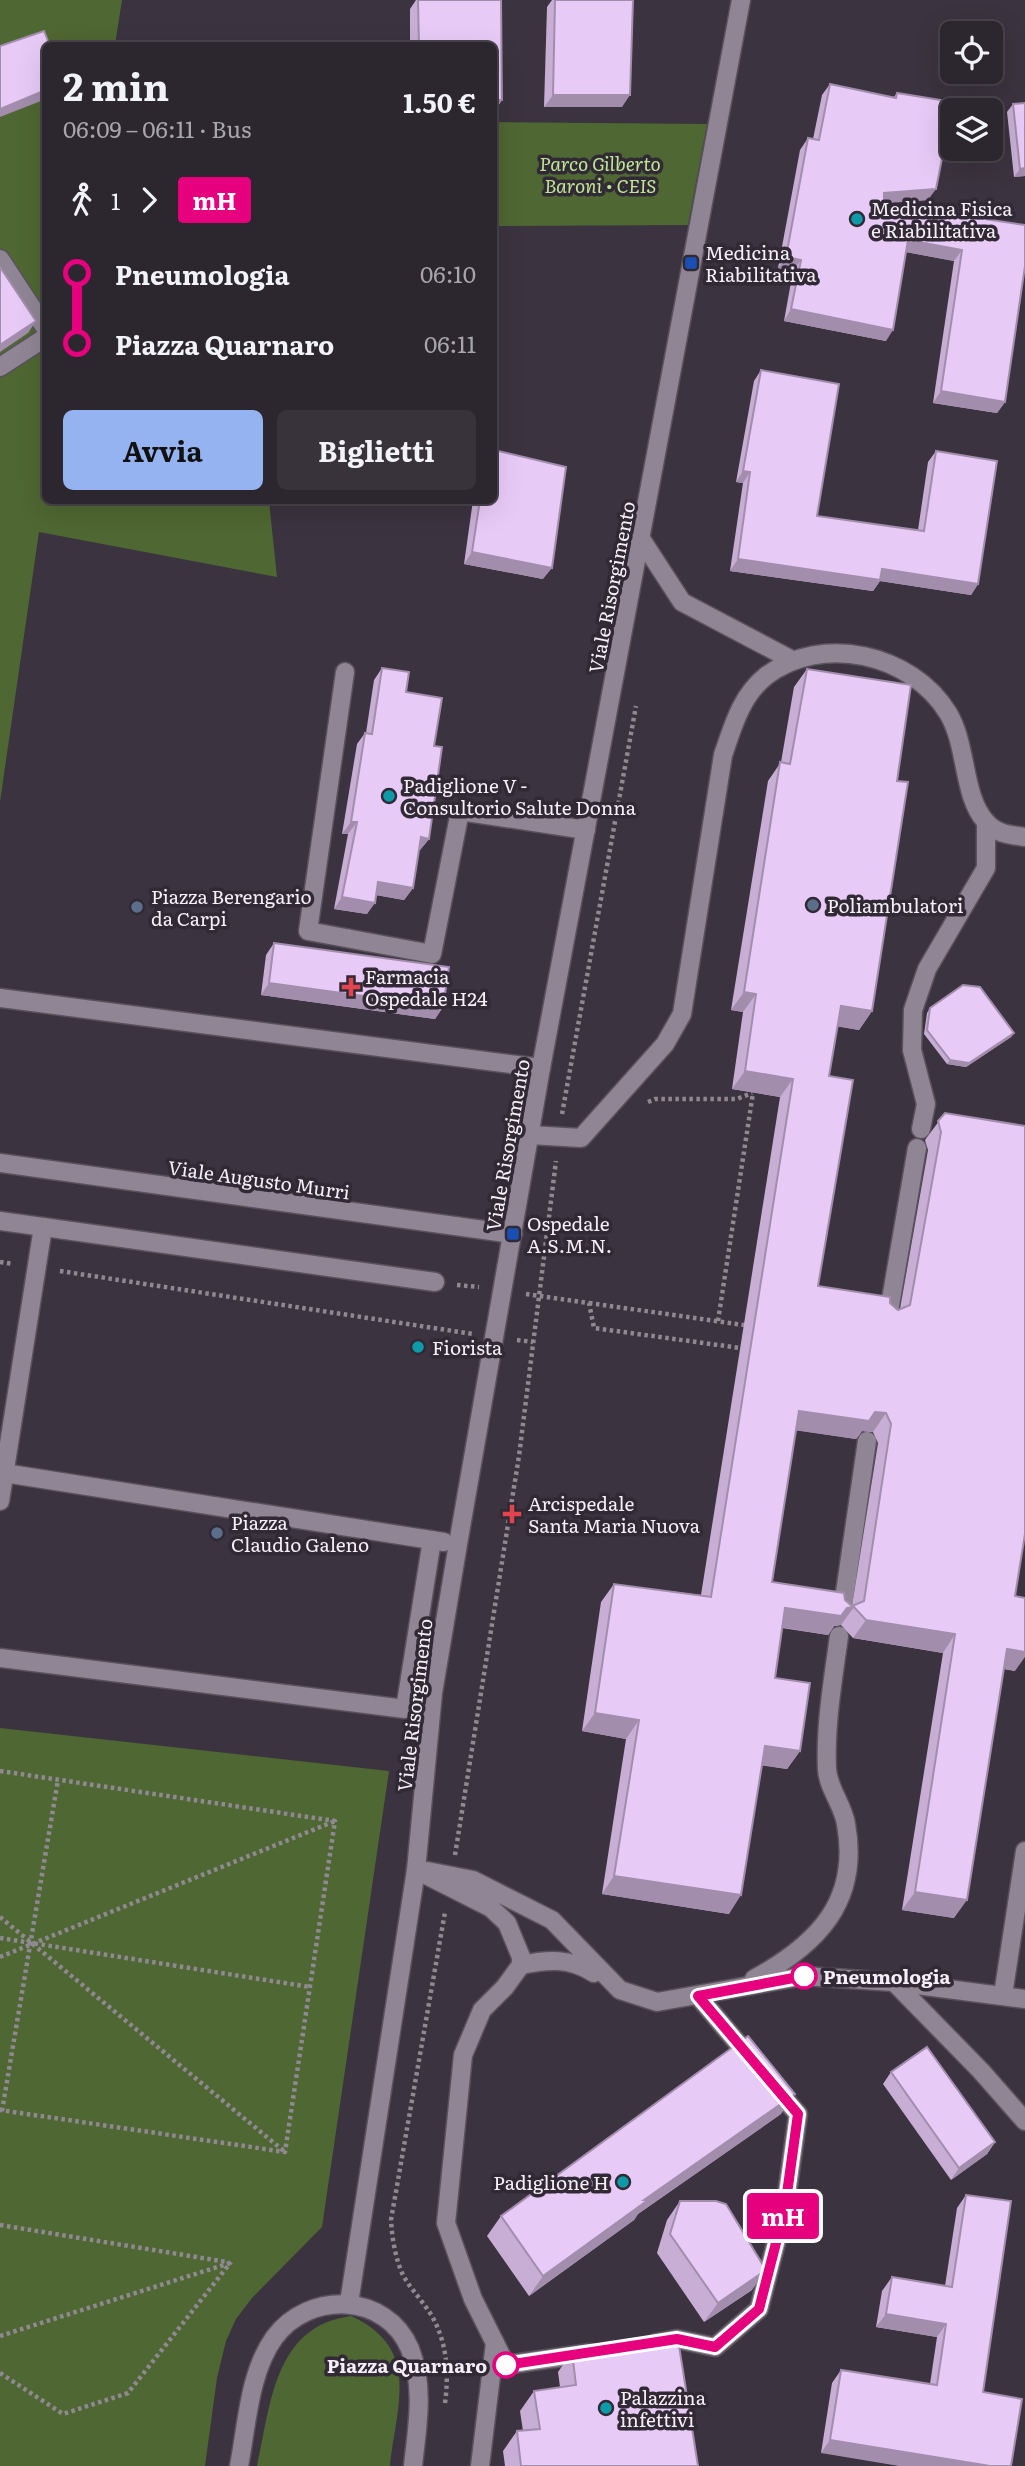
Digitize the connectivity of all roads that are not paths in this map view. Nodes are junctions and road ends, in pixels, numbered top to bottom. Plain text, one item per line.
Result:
1 (741, 0) edge
2 (0, 259) edge
3 (42, 323) edge
4 (42, 340) edge
5 (0, 367) edge
6 (641, 539) junction
7 (792, 660) junction
8 (345, 672) dead end
9 (986, 822) junction
10 (586, 830) junction
11 (1025, 837) edge
12 (0, 998) edge
13 (541, 1068) junction
14 (921, 1129) dead end
15 (530, 1135) junction
16 (917, 1148) dead end
17 (0, 1163) edge
18 (0, 1221) edge
19 (43, 1227) junction
20 (513, 1234) junction
21 (435, 1282) road end
22 (888, 1317) edge
23 (867, 1441) edge
24 (4, 1473) junction
25 (0, 1501) edge
26 (432, 1540) junction
27 (458, 1544) junction
28 (842, 1613) edge
29 (839, 1636) edge
30 (0, 1658) edge
31 (408, 1689) junction
32 (433, 1693) junction
33 (1025, 1850) edge
34 (416, 1870) junction
35 (545, 1916) junction
36 (558, 1930) junction
37 (516, 1942) junction
38 (547, 1959) junction
39 (521, 1965) junction
40 (894, 1982) junction
41 (744, 1985) junction
42 (620, 1990) junction
43 (698, 1996) junction
44 (1003, 1996) junction
45 (1025, 1999) edge
46 (1025, 2121) edge
47 (349, 2303) junction
48 (495, 2343) junction
49 (638, 2345) edge
50 (611, 2349) edge
51 (239, 2466) edge
52 (413, 2466) edge
53 (480, 2466) edge

1 - 6 street, Viale Risorgimento
2 - 3 street
4 - 5 street
6 - 7 street
6 - 10 street, Viale Risorgimento
7 - 9 street
7 - 15 street
8 - 10 street
9 - 11 street
9 - 14 street
10 - 13 street, Viale Risorgimento
12 - 13 street
13 - 15 street, Viale Risorgimento
15 - 20 street, Viale Risorgimento
16 - 22 street
17 - 20 street, Viale Augusto Murri
18 - 19 street
19 - 21 street
19 - 24 street
20 - 27 street, Viale Risorgimento
23 - 28 street
24 - 25 street
24 - 26 street
26 - 27 street
26 - 31 street
27 - 32 street, Viale Risorgimento
29 - 41 street
30 - 31 street
31 - 32 street
32 - 34 street, Viale Risorgimento
33 - 44 street
34 - 35 street
34 - 37 street
34 - 47 street, Viale Risorgimento
35 - 36 street
35 - 37 street
36 - 38 street
36 - 42 street
37 - 38 street
37 - 39 street
38 - 39 street
38 - 42 street
39 - 48 street
40 - 41 street
40 - 44 street
40 - 46 street
41 - 43 street
42 - 43 street
43 - 49 street
44 - 45 street
47 - 51 street
47 - 52 street
48 - 50 street
48 - 53 street

